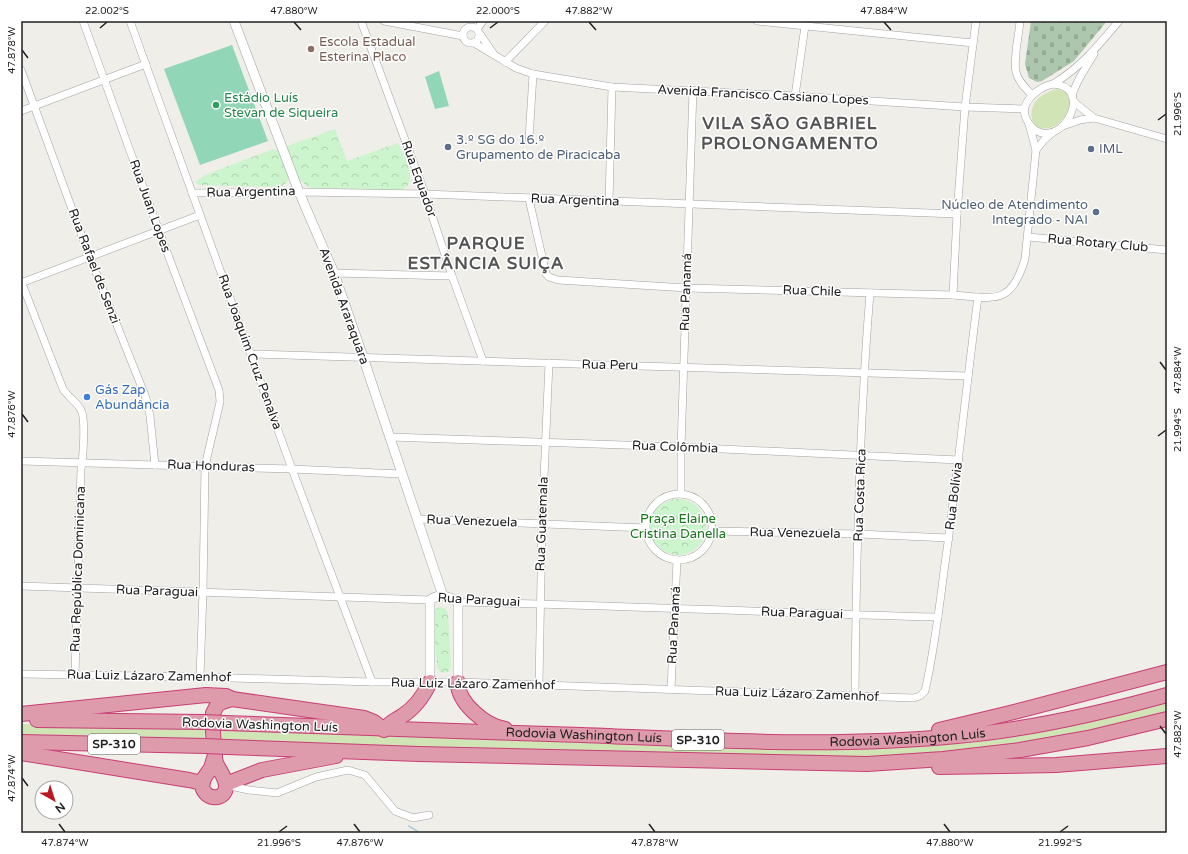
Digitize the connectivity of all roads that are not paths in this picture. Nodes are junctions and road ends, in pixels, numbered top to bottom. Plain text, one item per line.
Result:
1 (83, 21) edge
2 (130, 21) edge
3 (234, 21) edge
4 (361, 21) edge
5 (384, 21) edge
6 (467, 21) edge
7 (483, 21) edge
8 (545, 21) edge
9 (757, 21) edge
10 (976, 21) edge
11 (1020, 21) edge
12 (1119, 21) edge
13 (805, 26) junction
14 (476, 30) junction
15 (463, 36) junction
16 (474, 43) junction
17 (974, 43) junction
18 (1097, 48) junction
19 (494, 55) junction
20 (505, 62) junction
21 (146, 64) junction
22 (21, 70) edge
23 (533, 74) junction
24 (104, 79) junction
25 (1053, 84) junction
26 (612, 87) junction
27 (693, 90) junction
28 (1032, 95) junction
29 (795, 96) junction
30 (1073, 99) junction
31 (34, 106) junction
32 (966, 107) junction
33 (1024, 109) junction
34 (21, 110) edge
35 (1094, 118) junction
36 (1029, 124) junction
37 (1062, 126) junction
38 (1053, 132) junction
39 (1167, 139) edge
40 (529, 140) dead end
41 (1036, 150) junction
42 (299, 192) junction
43 (192, 193) junction
44 (425, 194) junction
45 (529, 199) junction
46 (609, 201) junction
47 (689, 204) junction
48 (957, 214) junction
49 (200, 215) junction
50 (159, 231) junction
51 (1028, 237) junction
52 (1167, 250) edge
53 (90, 257) junction
54 (334, 273) junction
55 (452, 276) junction
56 (21, 282) edge
57 (687, 288) junction
58 (870, 293) junction
59 (953, 295) junction
60 (978, 297) junction
61 (251, 354) junction
62 (363, 357) junction
63 (483, 360) junction
64 (549, 363) junction
65 (683, 367) junction
66 (863, 374) junction
67 (968, 376) junction
68 (390, 437) junction
69 (544, 443) junction
70 (681, 447) junction
71 (861, 455) junction
72 (959, 460) junction
73 (21, 461) edge
74 (82, 463) junction
75 (155, 464) junction
76 (205, 466) junction
77 (292, 468) junction
78 (402, 474) junction
79 (681, 494) junction
80 (418, 519) junction
81 (542, 524) junction
82 (646, 528) junction
83 (712, 531) junction
84 (858, 534) junction
85 (949, 538) junction
86 (677, 560) junction
87 (21, 586) edge
88 (78, 588) junction
89 (203, 592) junction
90 (340, 596) junction
91 (443, 596) junction
92 (430, 600) junction
93 (458, 602) junction
94 (540, 603) junction
95 (675, 609) junction
96 (855, 615) junction
97 (938, 617) junction
98 (1167, 672) edge
99 (21, 674) edge
100 (75, 675) junction
101 (200, 677) junction
102 (372, 682) junction
103 (430, 682) junction
104 (458, 682) junction
105 (539, 684) junction
106 (671, 689) junction
107 (924, 694) joint
108 (190, 695) junction
109 (1167, 695) edge
110 (855, 696) junction
111 (232, 699) junction
112 (21, 714) edge
113 (209, 717) junction
114 (1167, 719) edge
115 (21, 720) edge
116 (384, 730) junction
117 (541, 734) junction
118 (21, 742) edge
119 (854, 742) junction
120 (211, 751) junction
121 (21, 753) edge
122 (419, 754) junction
123 (1167, 756) edge
124 (867, 764) junction
125 (202, 784) junction
126 (226, 785) junction
127 (429, 815) dead end

1 - 24 street, Rua Juan Lopes
2 - 21 street, Rua Joaquim Cruz Penalva
3 - 42 street, Avenida Araraquara
4 - 44 street, Rua Equador
5 - 15 street
6 - 14 street
7 - 14 street
8 - 20 street
9 - 13 street
10 - 17 street
11 - 28 street
12 - 18 street
13 - 17 street
13 - 29 street
14 - 15 street
14 - 16 street
14 - 19 street
15 - 16 street
16 - 19 street, Avenida Francisco Cassiano Lopes
17 - 32 street
18 - 25 street
18 - 30 street
19 - 20 street, Avenida Francisco Cassiano Lopes
20 - 23 street, Avenida Francisco Cassiano Lopes
21 - 24 street
21 - 43 street, Rua Joaquim Cruz Penalva
22 - 31 street, Rua Rafael de Senzi
23 - 26 street, Avenida Francisco Cassiano Lopes
23 - 40 street
24 - 31 street
24 - 50 street, Rua Juan Lopes
25 - 28 street
25 - 30 street
26 - 27 street, Avenida Francisco Cassiano Lopes
26 - 46 street
27 - 29 street, Avenida Francisco Cassiano Lopes
27 - 47 street, Rua Panamá
28 - 33 street
29 - 32 street, Avenida Francisco Cassiano Lopes
30 - 35 street
30 - 37 street
31 - 34 street
31 - 53 street, Rua Rafael de Senzi
32 - 33 street, Avenida Francisco Cassiano Lopes
32 - 48 street
33 - 36 street
35 - 37 street
35 - 39 street
36 - 38 street
36 - 41 street
37 - 38 street
38 - 41 street
41 - 51 street, Rua Chile
42 - 43 street, Rua Argentina
42 - 44 street, Rua Argentina
42 - 54 street, Avenida Araraquara
43 - 49 street, Rua Joaquim Cruz Penalva
44 - 45 street, Rua Argentina
44 - 55 street, Rua Equador
45 - 46 street, Rua Argentina
45 - 57 street, Rua Chile
46 - 47 street, Rua Argentina
47 - 48 street, Rua Argentina
47 - 57 street, Rua Panamá
48 - 59 street
49 - 50 street
49 - 61 street, Rua Joaquim Cruz Penalva
50 - 53 street
50 - 76 street, Rua Juan Lopes
51 - 52 street, Rua Rotary Club
51 - 60 street, Rua Chile
53 - 56 street
53 - 75 street, Rua Rafael de Senzi
54 - 55 street
54 - 62 street, Avenida Araraquara
55 - 63 street, Rua Equador
56 - 74 street, Rua República Dominicana
57 - 58 street, Rua Chile
57 - 65 street, Rua Panamá
58 - 59 street, Rua Chile
58 - 66 street, Rua Costa Rica
59 - 60 street, Rua Chile
60 - 67 street, Rua Bolívia
61 - 62 street, Rua Peru
61 - 77 street, Rua Joaquim Cruz Penalva
62 - 63 street, Rua Peru
62 - 68 street, Avenida Araraquara
63 - 64 street, Rua Peru
64 - 65 street, Rua Peru
64 - 69 street, Rua Guatemala
65 - 66 street, Rua Peru
65 - 70 street, Rua Panamá
66 - 67 street, Rua Peru
66 - 71 street, Rua Costa Rica
67 - 72 street, Rua Bolívia
68 - 69 street, Rua Colômbia
68 - 78 street, Avenida Araraquara
69 - 70 street, Rua Colômbia
69 - 81 street, Rua Guatemala
70 - 71 street, Rua Colômbia
70 - 79 street, Rua Panamá
71 - 72 street, Rua Colômbia
71 - 84 street, Rua Costa Rica
72 - 85 street, Rua Bolívia
73 - 74 street, Rua Honduras
74 - 75 street, Rua Honduras
74 - 88 street, Rua República Dominicana
75 - 76 street, Rua Honduras
76 - 77 street, Rua Honduras
76 - 89 street
77 - 78 street, Rua Honduras
77 - 90 street, Rua Joaquim Cruz Penalva
78 - 80 street, Avenida Araraquara
79 - 82 street
79 - 83 street
80 - 81 street, Rua Venezuela
80 - 91 street, Avenida Araraquara
81 - 82 street, Rua Venezuela
81 - 94 street, Rua Guatemala
82 - 86 street
83 - 84 street, Rua Venezuela
83 - 86 street
84 - 85 street, Rua Venezuela
84 - 96 street, Rua Costa Rica
85 - 97 street, Rua Bolívia
86 - 95 street, Rua Panamá
87 - 88 street, Rua Paraguai
88 - 89 street, Rua Paraguai
88 - 100 street, Rua República Dominicana
89 - 90 street, Rua Paraguai
89 - 101 street
90 - 92 street, Rua Paraguai
90 - 102 street, Rua Joaquim Cruz Penalva
91 - 92 street, Rua Paraguai
91 - 93 street, Rua Paraguai
92 - 103 street
93 - 94 street, Rua Paraguai
93 - 104 street
94 - 95 street, Rua Paraguai
94 - 105 street, Rua Guatemala
95 - 96 street, Rua Paraguai
95 - 106 street, Rua Panamá
96 - 97 street, Rua Paraguai
96 - 110 street, Rua Costa Rica
97 - 107 street, Rua Bolívia
98 - 119 highway
99 - 100 street, Rua Luiz Lázaro Zamenhof
100 - 101 street, Rua Luiz Lázaro Zamenhof
101 - 102 street, Rua Luiz Lázaro Zamenhof
102 - 103 street, Rua Luiz Lázaro Zamenhof
103 - 104 street, Rua Luiz Lázaro Zamenhof
103 - 116 highway
104 - 105 street, Rua Luiz Lázaro Zamenhof
104 - 117 highway
105 - 106 street, Rua Luiz Lázaro Zamenhof
106 - 110 street, Rua Luiz Lázaro Zamenhof
107 - 110 street, Rua Luiz Lázaro Zamenhof
108 - 111 highway
108 - 112 highway
108 - 113 highway
109 - 119 highway, Rodovia Washington Luís / SP-310
111 - 113 highway
111 - 116 highway
113 - 115 highway, Rodovia Washington Luís / SP-310
113 - 116 highway, Rodovia Washington Luís / SP-310, bridge
113 - 120 highway
114 - 124 highway, Rodovia Washington Luís / SP-310
116 - 117 highway, Rodovia Washington Luís / SP-310
117 - 119 highway, Rodovia Washington Luís / SP-310
118 - 120 highway, Rodovia Washington Luís / SP-310
120 - 122 highway, Rodovia Washington Luís / SP-310, bridge
120 - 125 highway
120 - 126 highway
121 - 125 highway
122 - 124 highway, Rodovia Washington Luís / SP-310
122 - 126 highway
123 - 124 highway
125 - 126 highway
126 - 127 street

